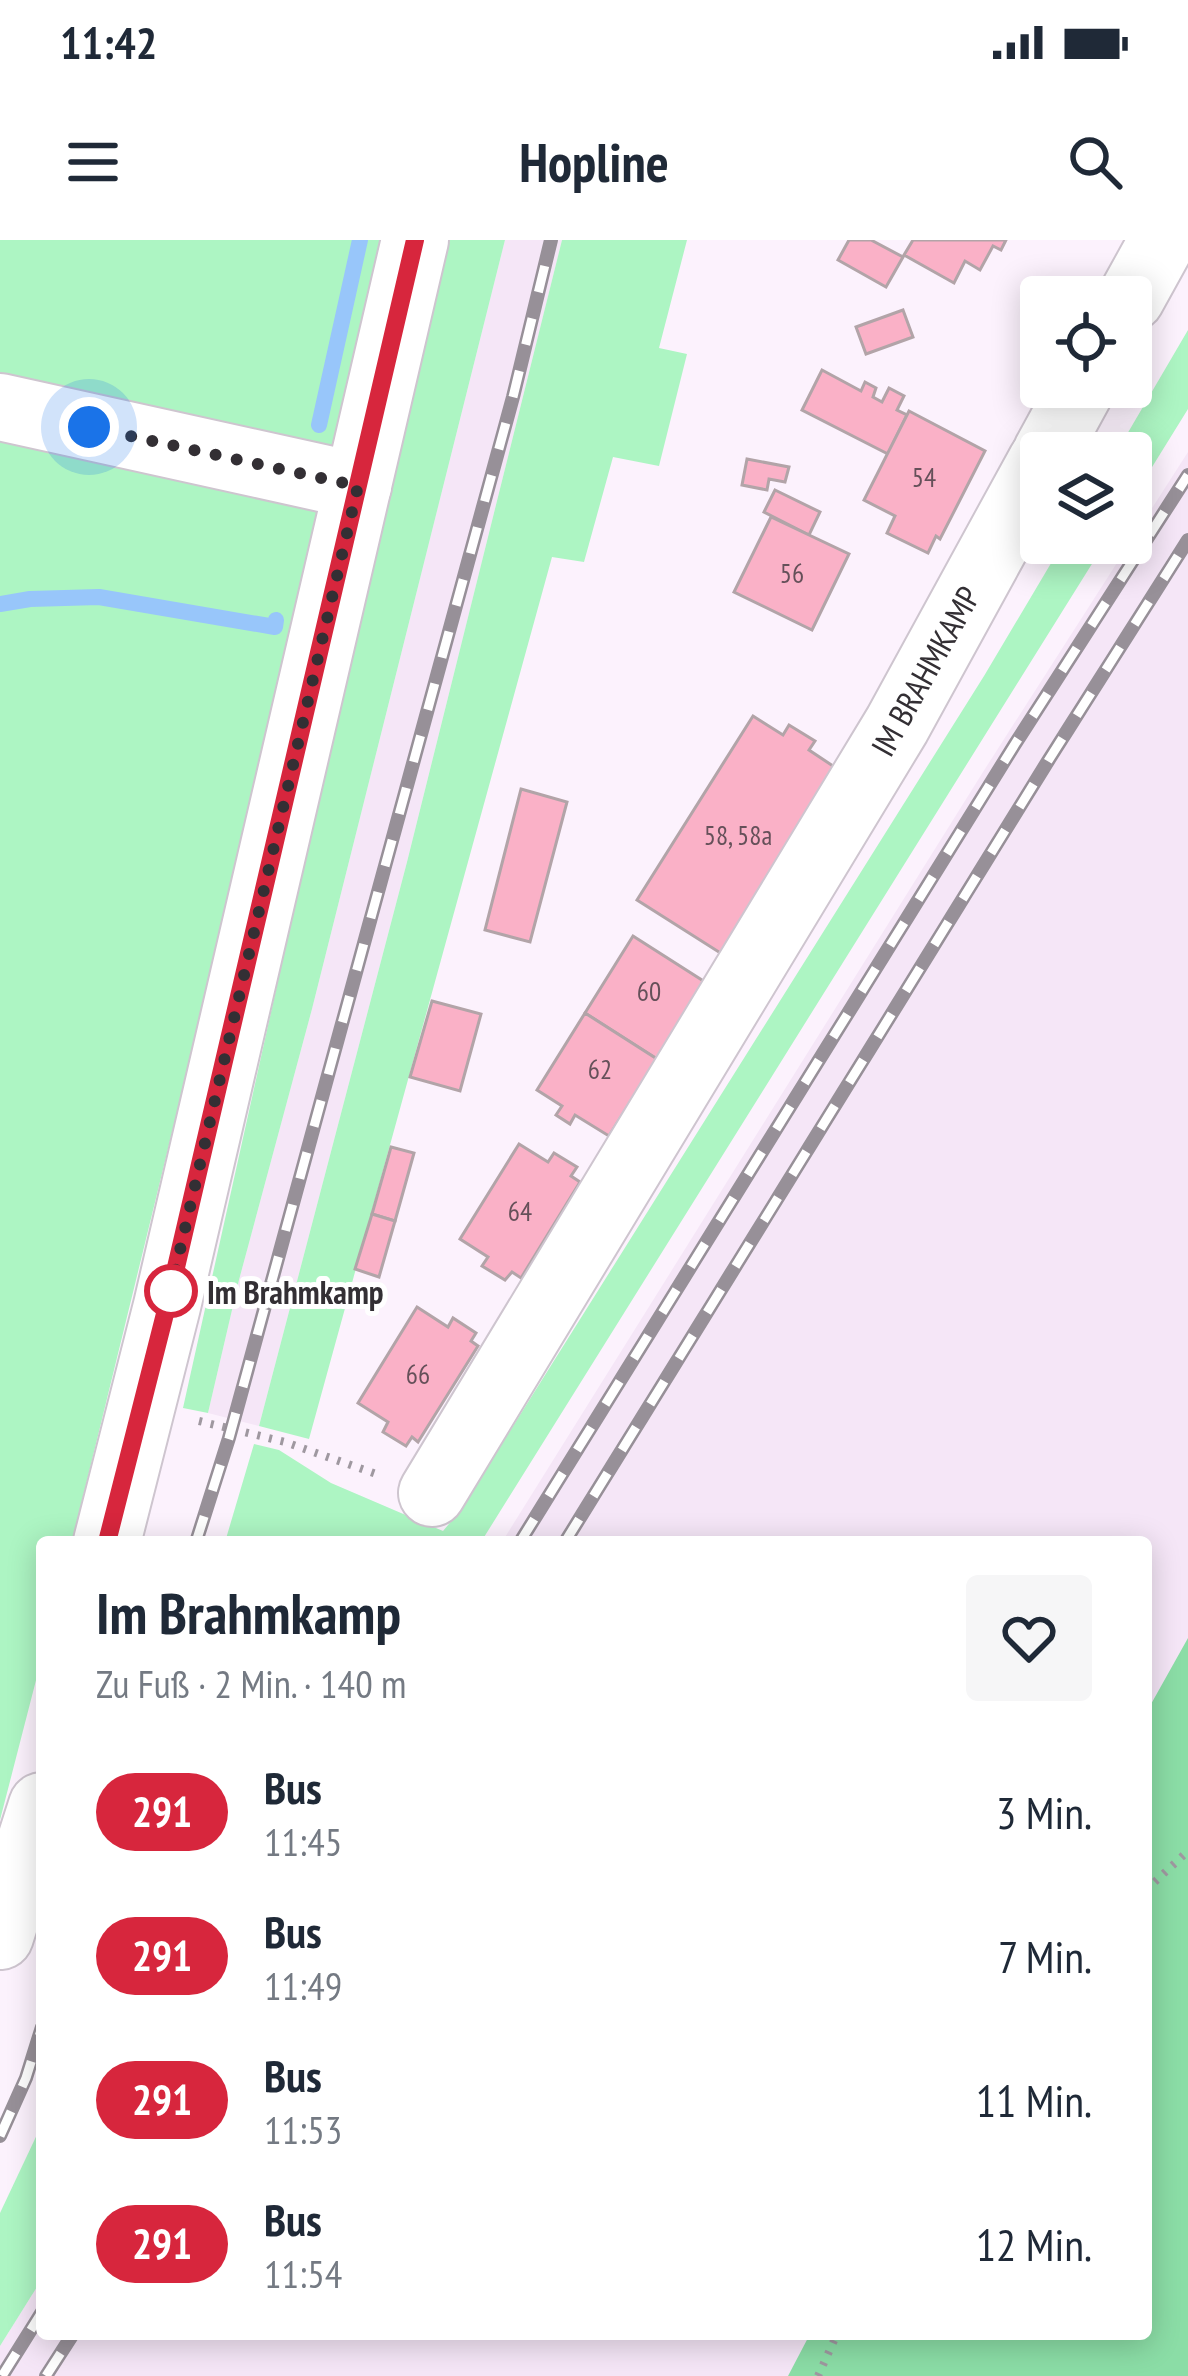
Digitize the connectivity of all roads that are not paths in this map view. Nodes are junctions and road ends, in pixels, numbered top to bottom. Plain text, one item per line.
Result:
1 (416, 240) edge
2 (1163, 240) edge
3 (1143, 276) edge
4 (0, 407) edge
5 (358, 486) junction
6 (1020, 500) edge
7 (432, 1493) road end
8 (108, 1536) edge
9 (36, 1825) edge
10 (0, 1936) edge

1 - 5 street
2 - 3 street
4 - 5 street
5 - 8 street
6 - 7 street, IM BRAHMKAMP
9 - 10 street

